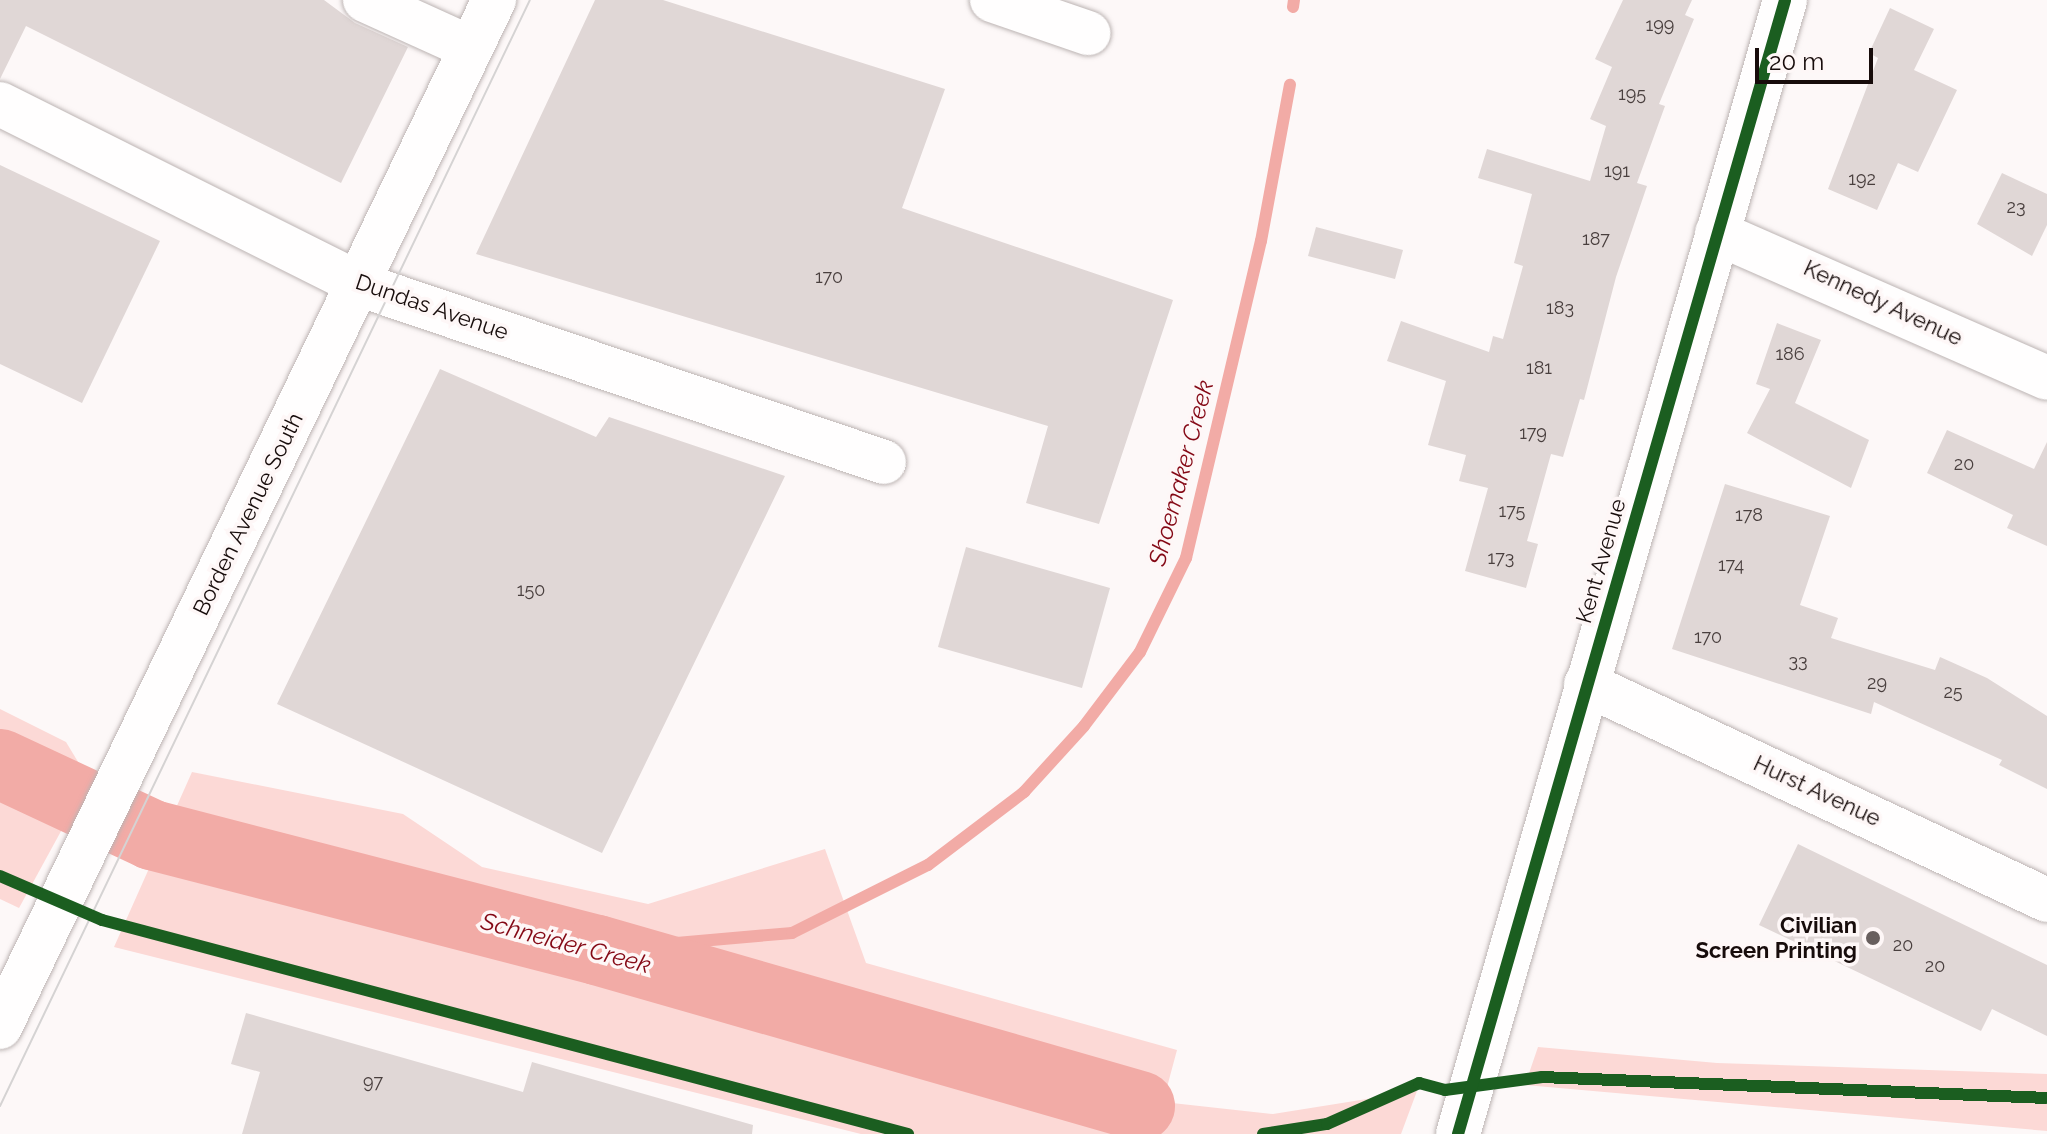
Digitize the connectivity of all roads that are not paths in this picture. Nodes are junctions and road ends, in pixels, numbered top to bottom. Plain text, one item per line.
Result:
1 (365, 0) edge
2 (494, 0) edge
3 (992, 0) edge
4 (1785, 0) edge
5 (1088, 33) dead end
6 (471, 48) junction
7 (0, 104) edge
8 (1717, 233) junction
9 (361, 285) junction
10 (2047, 378) edge
11 (884, 462) dead end
12 (1586, 684) junction
13 (2047, 900) edge
14 (0, 1027) edge
15 (1458, 1134) edge

1 - 6 street
2 - 6 street, Borden Avenue South
3 - 5 street
4 - 8 street, Kent Avenue
6 - 9 street, Borden Avenue South
7 - 9 street, Dundas Avenue
8 - 10 street, Kennedy Avenue
8 - 12 street, Kent Avenue
9 - 11 street, Dundas Avenue
9 - 14 street, Borden Avenue South
12 - 13 street, Hurst Avenue
12 - 15 street, Kent Avenue

